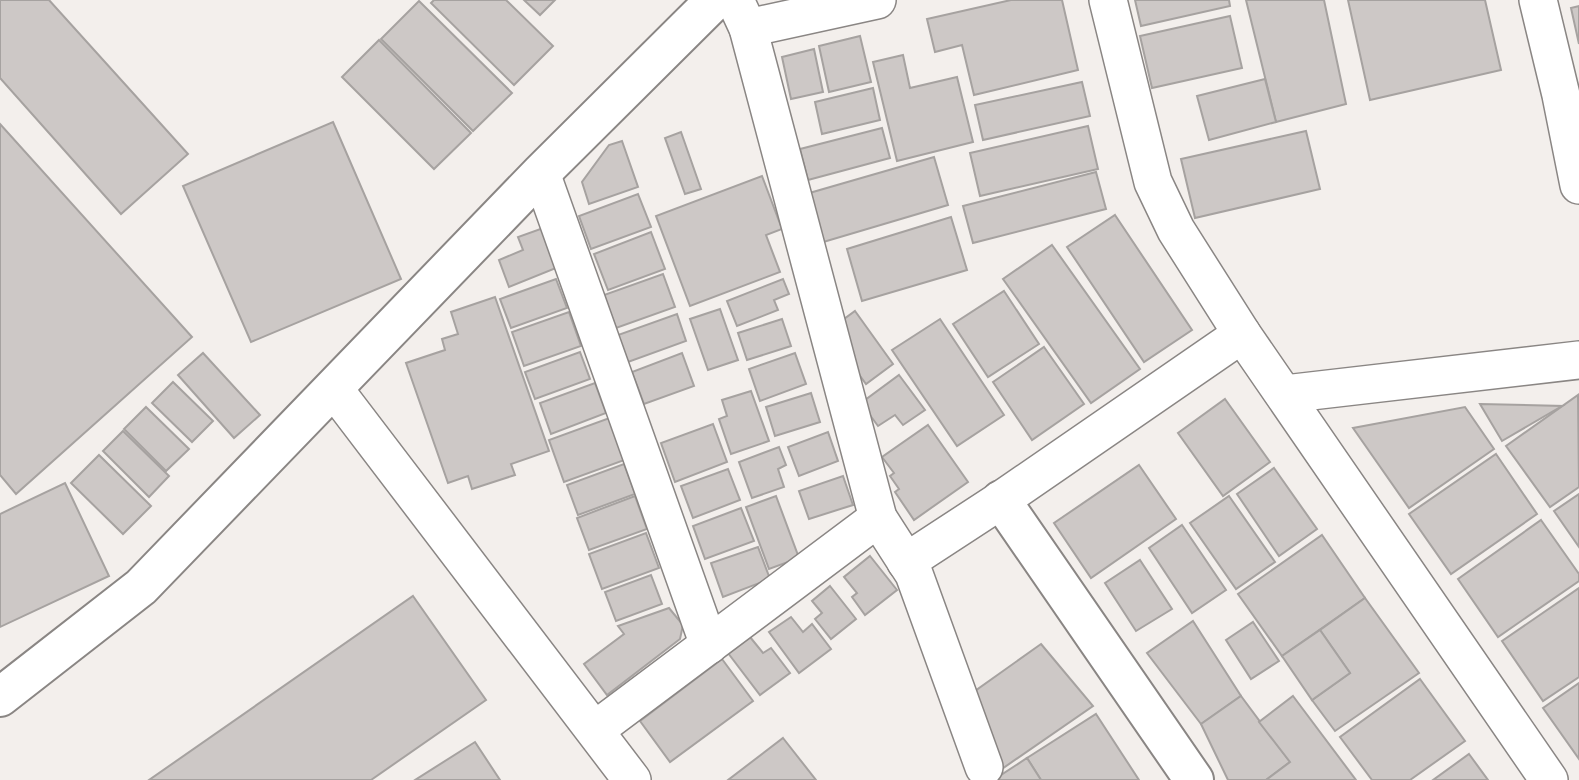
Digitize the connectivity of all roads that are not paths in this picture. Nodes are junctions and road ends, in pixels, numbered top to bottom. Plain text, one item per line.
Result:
1 (715, 0) edge
2 (877, 0) edge
3 (1108, 0) edge
4 (1538, 0) edge
5 (742, 14) edge
6 (541, 173) junction
7 (1579, 185) edge
8 (1242, 334) junction
9 (1579, 360) edge
10 (334, 389) junction
11 (1285, 394) junction
12 (1001, 500) junction
13 (878, 518) junction
14 (906, 562) junction
15 (709, 645) junction
16 (0, 697) edge
17 (595, 730) junction
18 (984, 766) dead end
19 (632, 780) edge
20 (1194, 780) edge
21 (1549, 780) edge

1 - 6 street
2 - 5 street
3 - 8 street
4 - 7 street
5 - 13 street
6 - 10 street
6 - 15 street
8 - 11 street
8 - 12 street
9 - 11 street
10 - 16 street
10 - 17 street
11 - 21 street
12 - 14 street
12 - 20 street
13 - 14 street
13 - 15 street
14 - 18 street
15 - 17 street
17 - 19 street

